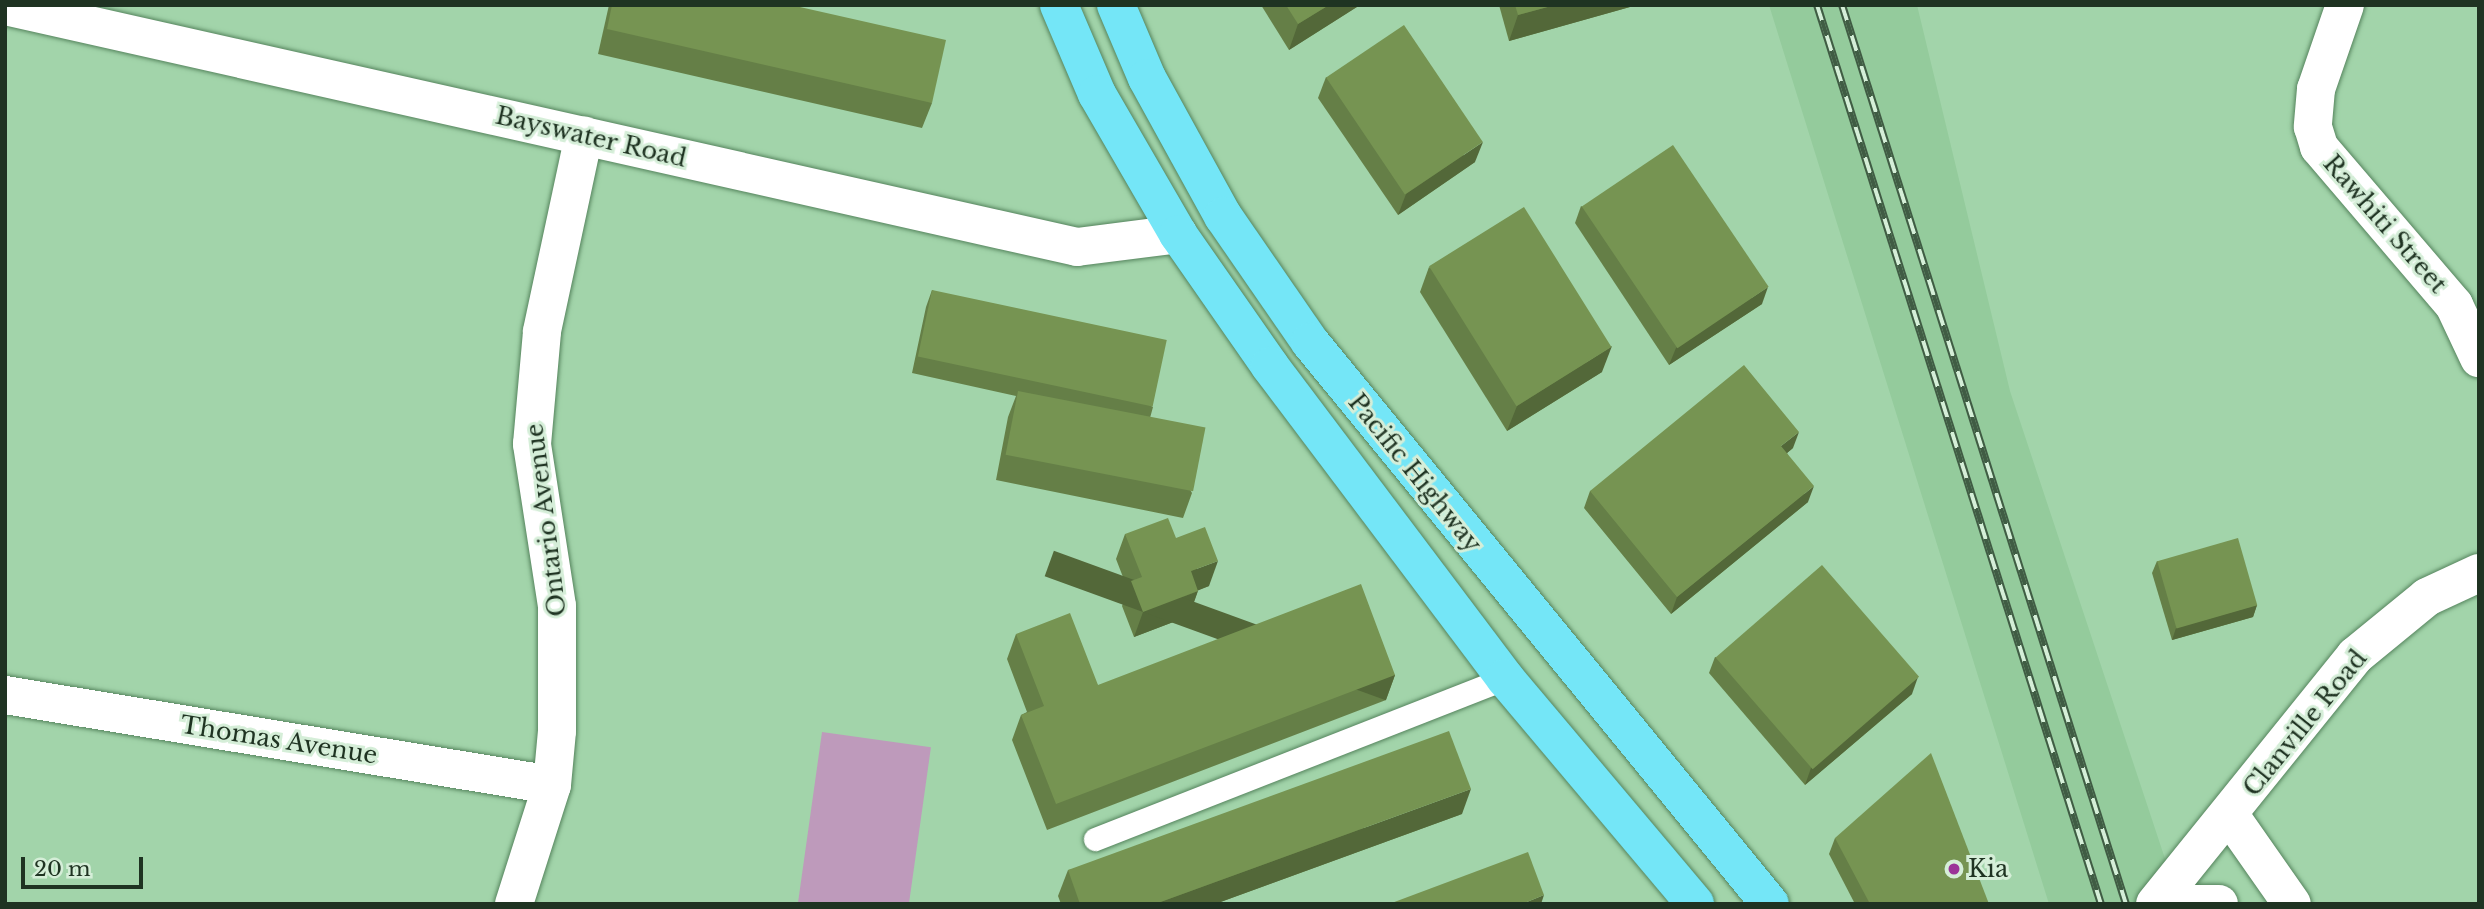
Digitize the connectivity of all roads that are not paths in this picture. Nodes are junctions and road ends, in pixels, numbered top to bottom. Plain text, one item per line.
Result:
1 (1059, 5) edge
2 (1116, 5) edge
3 (2345, 5) edge
4 (5, 6) edge
5 (584, 135) junction
6 (1178, 234) junction
7 (2479, 358) edge
8 (2479, 573) edge
9 (1505, 678) junction
10 (5, 695) edge
11 (552, 785) junction
12 (2231, 817) junction
13 (1095, 839) dead end
14 (2196, 895) edge
15 (514, 904) edge
16 (1695, 904) edge
17 (1769, 904) edge
18 (2155, 904) edge
19 (2292, 904) edge

1 - 6 highway, Pacific Highway
2 - 17 highway, Pacific Highway
3 - 7 street, Rawhiti Street
4 - 5 street, Bayswater Road
5 - 6 street, Bayswater Road
5 - 11 street, Ontario Avenue
6 - 9 highway, Pacific Highway
8 - 12 street, Clanville Road
9 - 13 lane
9 - 16 highway, Pacific Highway
10 - 11 street, Thomas Avenue
11 - 15 street, Ontario Avenue
12 - 14 street, Clanville Road
12 - 19 street
14 - 18 street, Clanville Road

